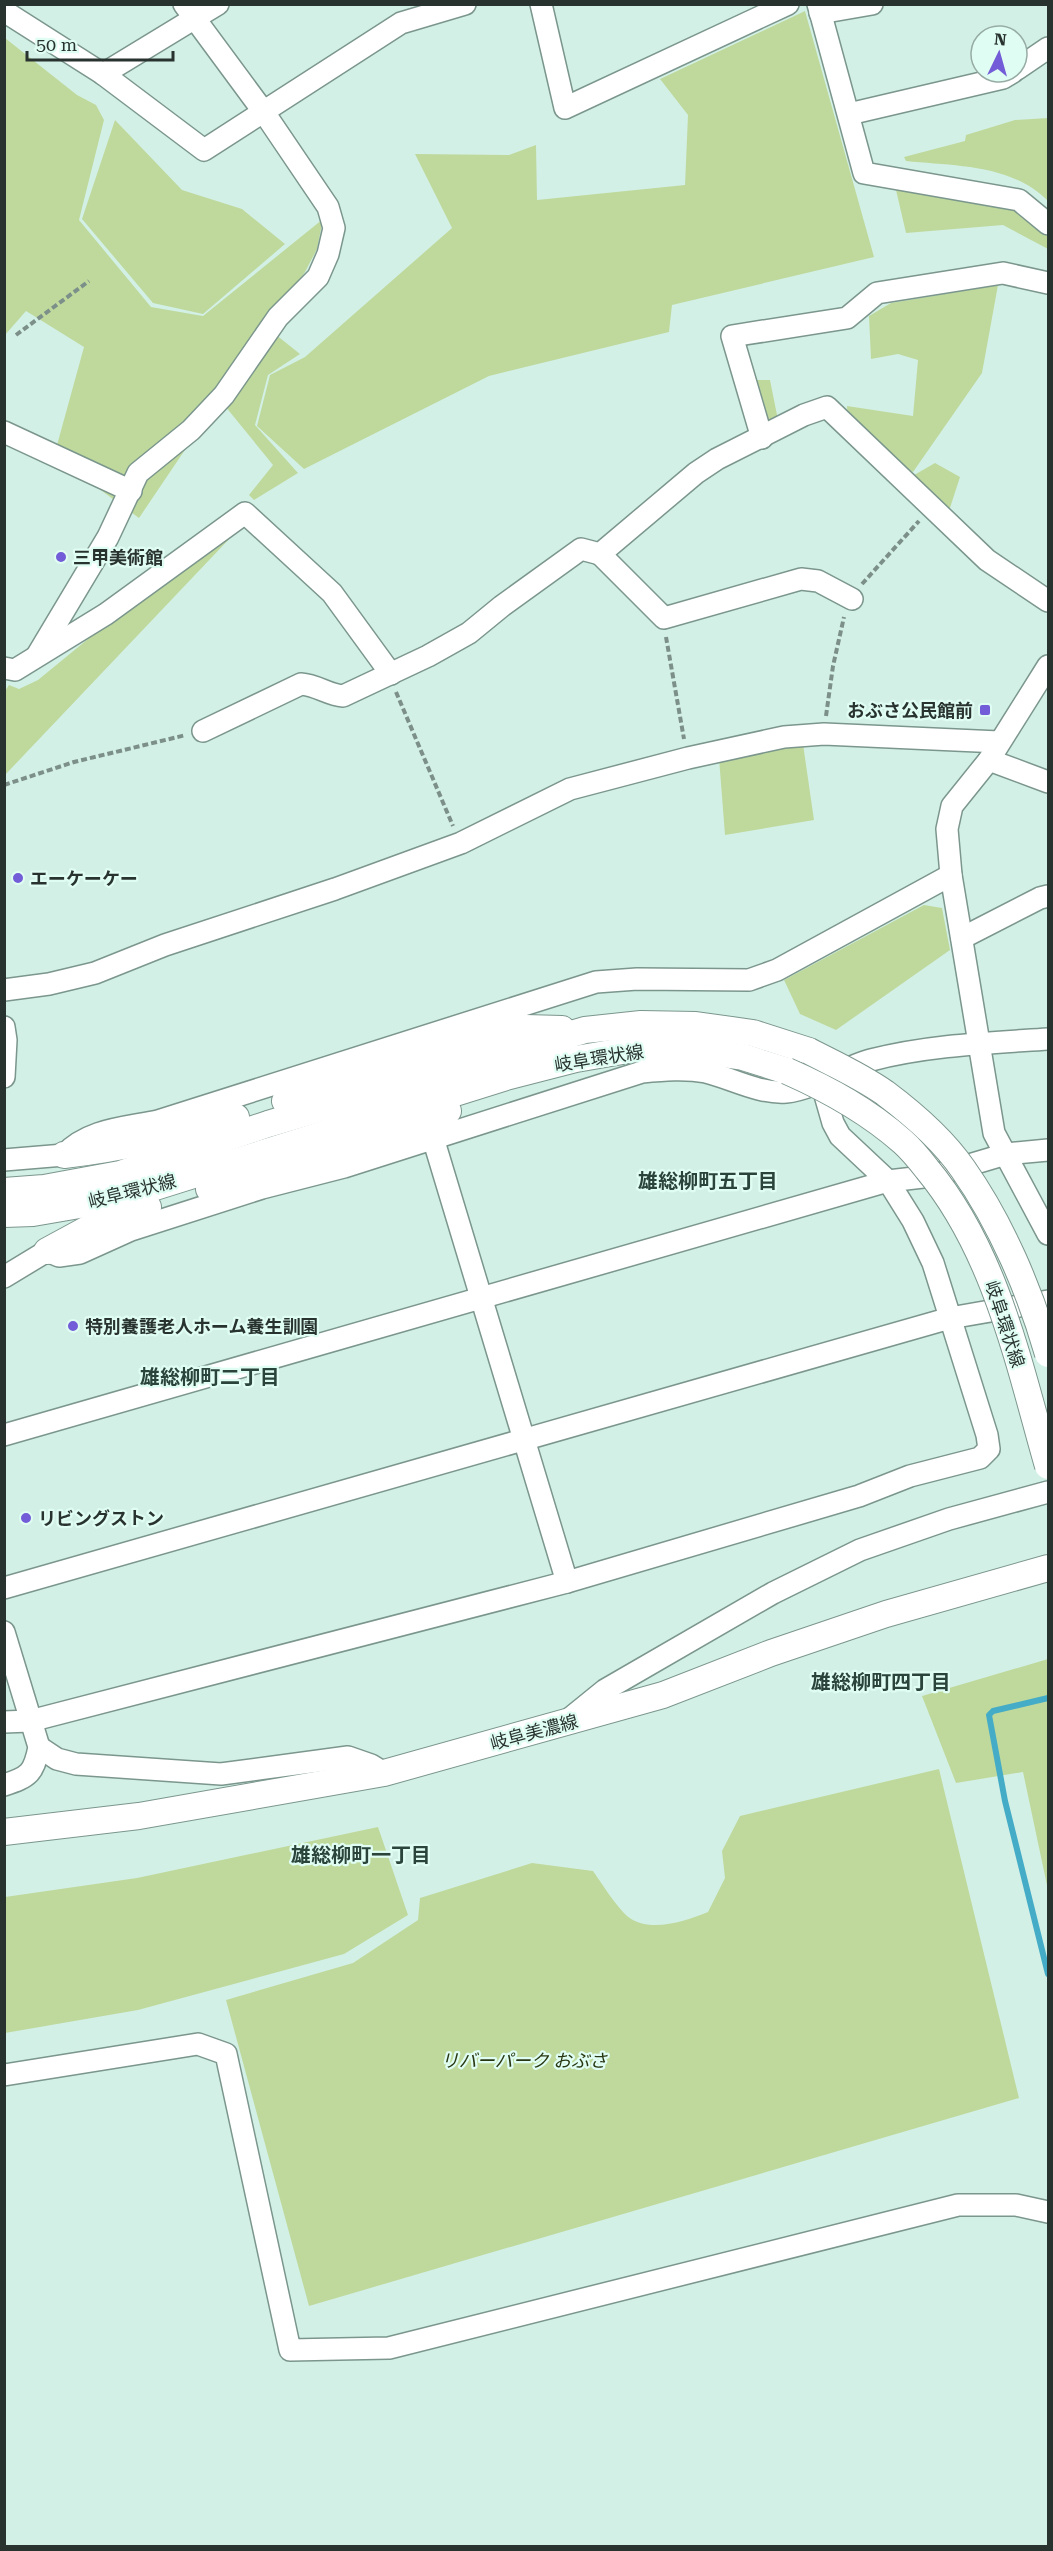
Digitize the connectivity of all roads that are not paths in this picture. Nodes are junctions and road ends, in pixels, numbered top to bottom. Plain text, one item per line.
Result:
1 (218, 4) edge
2 (465, 4) edge
3 (542, 4) edge
4 (789, 4) edge
5 (873, 4) edge
6 (819, 9) edge
7 (4, 11) edge
8 (190, 12) edge
9 (1048, 48) edge
10 (1029, 61) edge
11 (104, 74) junction
12 (978, 84) edge
13 (263, 111) junction
14 (849, 114) junction
15 (1048, 224) edge
16 (1048, 283) edge
17 (4, 432) edge
18 (762, 438) junction
19 (131, 491) junction
20 (600, 554) junction
21 (852, 599) dead end
22 (1048, 601) edge
23 (38, 654) junction
24 (1048, 666) edge
25 (4, 668) edge
26 (391, 674) junction
27 (202, 731) road end
28 (994, 751) junction
29 (1048, 782) edge
30 (951, 875) junction
31 (1048, 896) edge
32 (962, 938) junction
33 (4, 990) edge
34 (4, 1027) edge
35 (585, 1030) junction
36 (1048, 1039) edge
37 (978, 1044) junction
38 (576, 1059) junction
39 (4, 1077) edge
40 (821, 1081) junction
41 (433, 1138) junction
42 (1048, 1150) edge
43 (1006, 1154) junction
44 (64, 1155) junction
45 (4, 1160) edge
46 (888, 1181) junction
47 (4, 1191) edge
48 (4, 1214) edge
49 (1048, 1234) edge
50 (47, 1251) junction
51 (4, 1277) edge
52 (482, 1300) junction
53 (1048, 1300) edge
54 (950, 1317) junction
55 (1048, 1354) edge
56 (4, 1435) edge
57 (524, 1440) junction
58 (1048, 1466) edge
59 (1048, 1492) edge
60 (1048, 1568) edge
61 (567, 1582) junction
62 (4, 1588) edge
63 (4, 1632) edge
64 (30, 1721) junction
65 (4, 1722) edge
66 (563, 1724) junction
67 (39, 1747) junction
68 (384, 1773) junction
69 (4, 1785) edge
70 (4, 1832) edge
71 (4, 2075) edge
72 (1048, 2212) edge

1 - 8 street
2 - 13 street
3 - 4 street
5 - 6 street
6 - 14 street
7 - 11 street
8 - 11 street
8 - 13 street
9 - 10 street
11 - 13 street
12 - 14 street
13 - 19 street
14 - 15 street
16 - 18 street
17 - 19 street
18 - 20 street
18 - 22 street
19 - 23 street
20 - 21 street
20 - 26 street
23 - 25 street
23 - 26 street
24 - 28 street
26 - 27 street
28 - 29 street
28 - 30 street
28 - 33 street
30 - 32 street
30 - 44 street
31 - 32 street
32 - 37 street
34 - 39 street
35 - 44 main road
35 - 47 main road, 岐阜環状線
35 - 55 main road, 岐阜環状線, bridge
36 - 37 street
37 - 40 street
37 - 43 street
38 - 48 main road, 岐阜環状線
38 - 50 main road
38 - 58 main road, 岐阜環状線, bridge
40 - 41 street
40 - 46 street
41 - 50 street
41 - 52 street
42 - 43 street
43 - 46 street
43 - 49 street
44 - 45 street
46 - 52 street
46 - 54 street
50 - 51 street
52 - 56 street
52 - 57 street
53 - 54 street
54 - 57 street
54 - 61 street
57 - 61 street
57 - 62 street
59 - 66 street
60 - 66 main road, 岐阜美濃線
61 - 64 street
63 - 64 street
64 - 65 street
64 - 67 street
66 - 68 main road, 岐阜美濃線
67 - 68 street
67 - 69 street
68 - 70 main road, 岐阜美濃線
71 - 72 street

